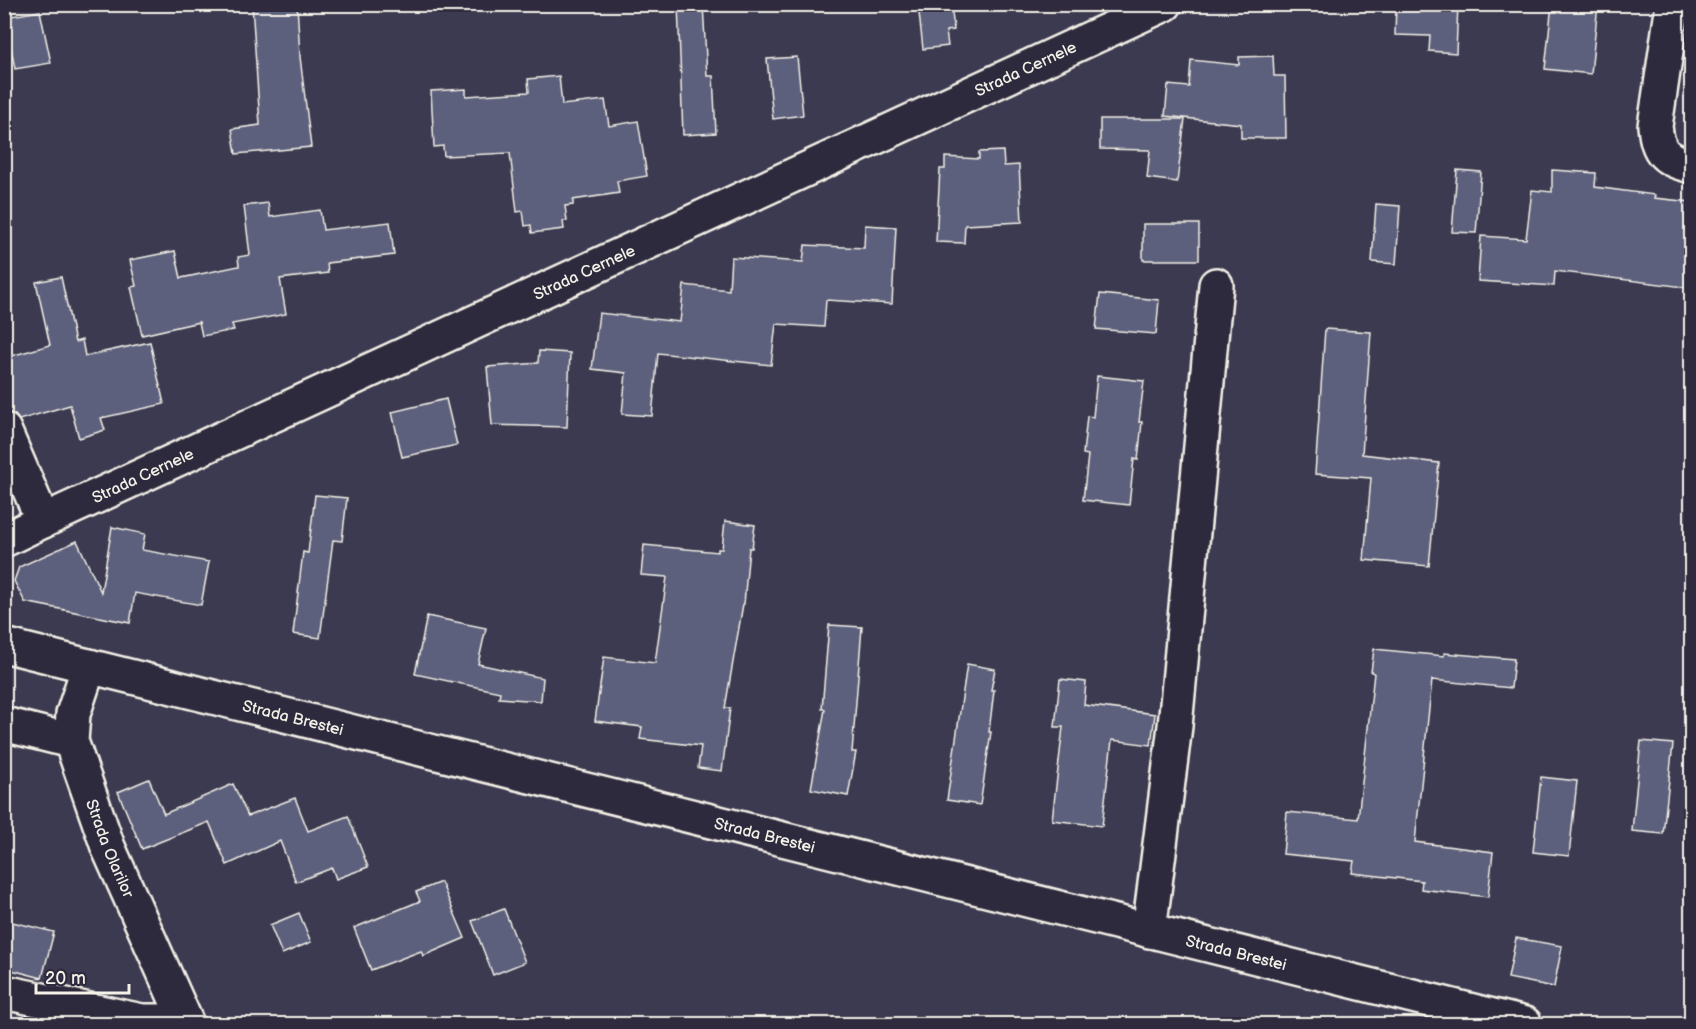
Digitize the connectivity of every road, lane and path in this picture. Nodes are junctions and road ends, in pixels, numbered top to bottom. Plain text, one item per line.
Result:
1 (1165, 4) edge
2 (1673, 4) edge
3 (1692, 166) edge
4 (1216, 285) dead end
5 (4, 430) edge
6 (43, 521) junction
7 (4, 540) edge
8 (4, 645) edge
9 (89, 666) junction
10 (4, 724) edge
11 (70, 741) junction
12 (1149, 931) junction
13 (4, 992) edge
14 (186, 1023) edge
15 (1525, 1024) edge

1 - 6 street, Strada Cernele
2 - 3 street
4 - 12 street
5 - 6 street
6 - 7 street, Strada Cernele
8 - 9 street, Strada Brestei
9 - 11 street, Strada Olarilor
9 - 12 street, Strada Brestei
10 - 11 street
11 - 14 street, Strada Olarilor
12 - 15 street, Strada Brestei
13 - 14 street

